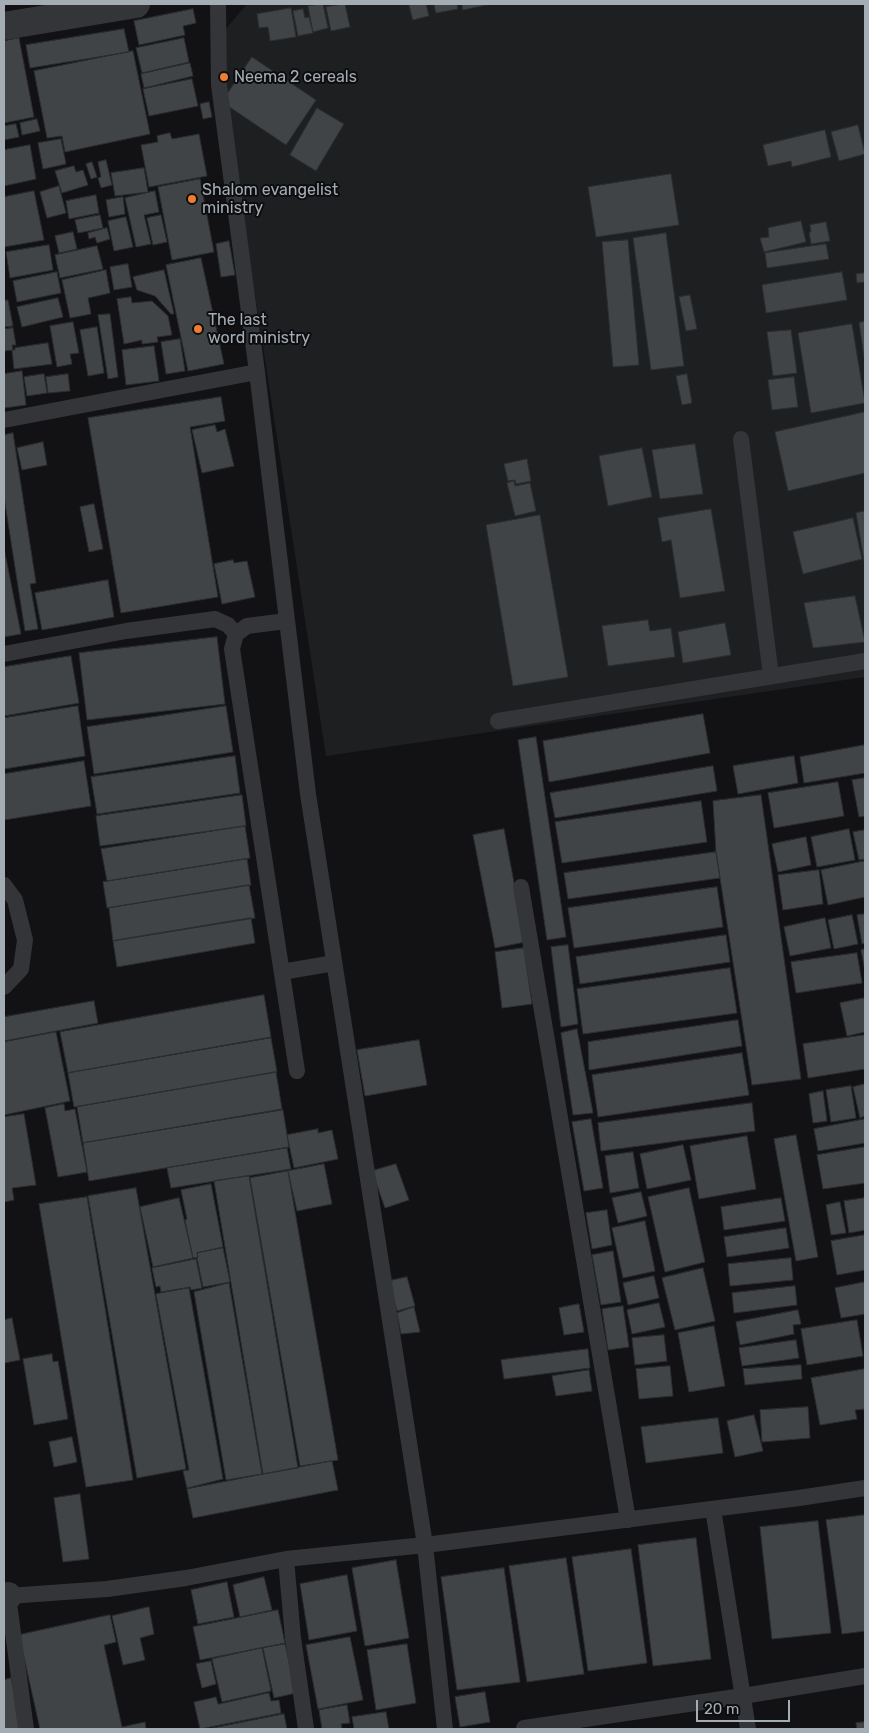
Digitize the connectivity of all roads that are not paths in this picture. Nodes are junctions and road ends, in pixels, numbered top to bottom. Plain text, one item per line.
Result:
1 (136, 4) edge
2 (218, 4) edge
3 (4, 26) edge
4 (257, 372) junction
5 (4, 420) edge
6 (741, 439) dead end
7 (286, 621) junction
8 (236, 634) junction
9 (4, 654) edge
10 (865, 661) edge
11 (771, 676) junction
12 (498, 721) dead end
13 (4, 884) edge
14 (521, 887) dead end
15 (334, 963) junction
16 (282, 972) junction
17 (4, 987) edge
18 (297, 1071) dead end
19 (865, 1488) edge
20 (713, 1509) junction
21 (628, 1520) junction
22 (425, 1545) junction
23 (286, 1559) junction
24 (6, 1597) edge
25 (865, 1676) edge
26 (743, 1696) junction
27 (524, 1728) edge
28 (26, 1729) edge
29 (306, 1729) edge
30 (445, 1729) edge
31 (748, 1729) edge

1 - 3 street
2 - 4 lane
4 - 5 lane
4 - 7 lane
6 - 11 lane
7 - 8 lane
7 - 15 lane
8 - 9 lane
8 - 16 lane
10 - 11 lane
11 - 12 lane
13 - 17 lane
14 - 21 lane
15 - 16 lane
15 - 22 lane
16 - 18 lane
19 - 20 lane
20 - 21 lane
20 - 26 lane
21 - 22 lane
22 - 23 lane
22 - 30 lane
23 - 24 lane
23 - 29 lane
24 - 28 lane
25 - 26 lane
26 - 27 lane
26 - 31 lane

